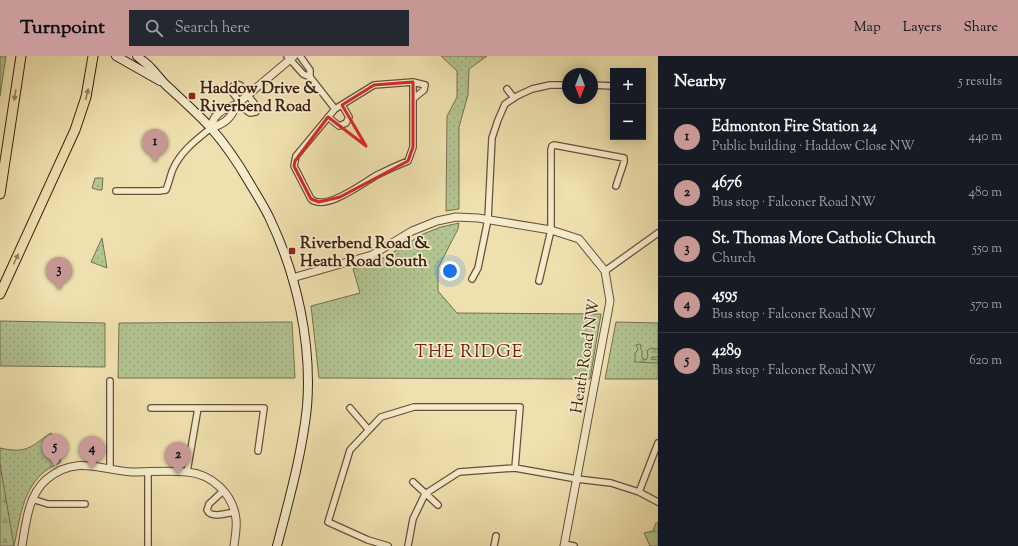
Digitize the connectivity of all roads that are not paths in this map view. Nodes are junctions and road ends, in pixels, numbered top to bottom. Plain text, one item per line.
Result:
1 (21, 56) edge
2 (93, 56) edge
3 (116, 56) edge
4 (137, 56) edge
5 (300, 56) edge
6 (290, 57) edge
7 (310, 77) junction
8 (413, 82) junction
9 (164, 83) junction
10 (562, 85) edge
11 (598, 85) edge
12 (610, 86) edge
13 (508, 89) dead end
14 (249, 95) junction
15 (414, 98) junction
16 (514, 98) junction
17 (238, 104) junction
18 (342, 105) junction
19 (335, 109) junction
20 (328, 118) junction
21 (211, 128) junction
22 (616, 186) dead end
23 (116, 191) dead end
24 (0, 194) edge
25 (488, 219) junction
26 (551, 230) junction
27 (658, 234) edge
28 (605, 271) junction
29 (292, 278) junction
30 (472, 279) dead end
31 (539, 282) dead end
32 (0, 294) edge
33 (110, 381) dead end
34 (151, 408) dead end
35 (198, 408) junction
36 (350, 408) dead end
37 (368, 429) junction
38 (658, 442) edge
39 (258, 451) dead end
40 (110, 468) junction
41 (515, 468) junction
42 (148, 472) junction
43 (188, 472) junction
44 (577, 479) junction
45 (413, 482) dead end
46 (224, 491) junction
47 (639, 492) junction
48 (425, 494) junction
49 (32, 500) junction
50 (658, 502) edge
51 (85, 504) dead end
52 (438, 505) dead end
53 (234, 512) junction
54 (496, 536) dead end
55 (564, 545) edge
56 (22, 546) edge
57 (148, 546) edge
58 (234, 546) edge
59 (277, 546) edge
60 (388, 546) edge
61 (408, 546) edge
62 (494, 546) edge
63 (574, 546) edge

1 -> 24 main road
32 -> 2 main road
3 - 9 main road
4 - 9 main road
5 - 7 street
6 - 7 street
6 - 14 street
7 - 19 street
8 - 15 street
8 - 15 street
8 - 18 street
9 - 21 main road
10 - 16 street
11 - 12 street
13 - 16 street
14 - 17 street
14 - 17 street
14 - 17 street
15 - 20 street
16 - 25 street
17 - 21 street
17 - 21 street
18 - 19 street
18 - 20 street
19 - 20 street
21 - 23 street
21 - 29 main road
22 - 26 street
25 - 26 street, Heath Road NW
25 - 29 street, Heath Road NW
25 - 30 street
26 - 28 street, Heath Road NW
26 - 31 street
27 - 28 street
28 - 44 street, Heath Road NW
29 - 59 main road
33 - 40 street
34 - 35 street
35 - 39 street
35 - 43 street
36 - 37 street
37 - 41 street
37 - 60 street
38 - 47 street
40 - 42 street
40 - 49 street
41 - 44 street
41 - 48 street
42 - 43 street
42 - 57 street
43 - 46 street
44 - 47 street
44 - 55 street, Heath Road NW
45 - 48 street
46 - 53 street
46 - 53 street
47 - 50 street
48 - 52 street
48 - 61 street
49 - 51 street
49 - 56 street
53 - 58 street
54 - 62 street
55 - 63 street

